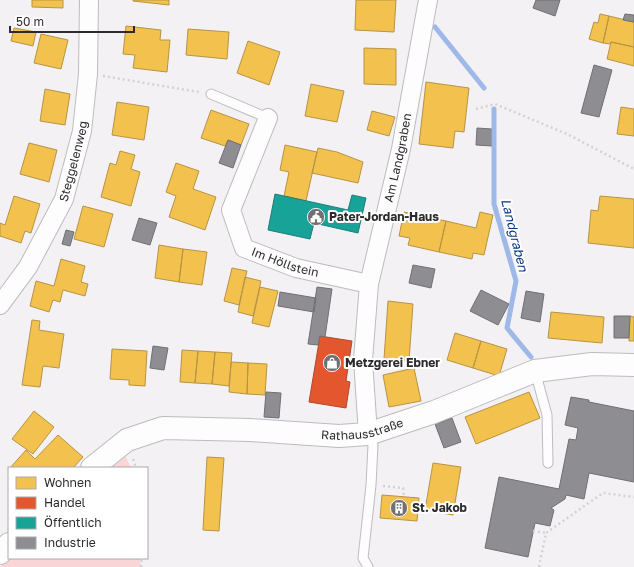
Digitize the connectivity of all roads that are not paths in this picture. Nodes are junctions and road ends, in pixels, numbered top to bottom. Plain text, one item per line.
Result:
1 (89, 0) edge
2 (428, 0) edge
3 (211, 94) road end
4 (268, 118) joint
5 (369, 284) junction
6 (0, 305) edge
7 (634, 365) edge
8 (535, 371) junction
9 (368, 434) junction
10 (548, 463) dead end
11 (93, 467) edge
12 (8, 545) edge
13 (0, 553) edge
14 (368, 567) edge

1 - 6 street, Steggelenweg
2 - 5 street, Am Landgraben
3 - 4 lane
4 - 5 street, Im Höllstein
5 - 9 street, Am Landgraben
7 - 8 main road, Rathausstraße
8 - 9 main road, Rathausstraße
8 - 10 lane
9 - 11 main road, Rathausstraße
9 - 14 lane
12 - 13 main road

